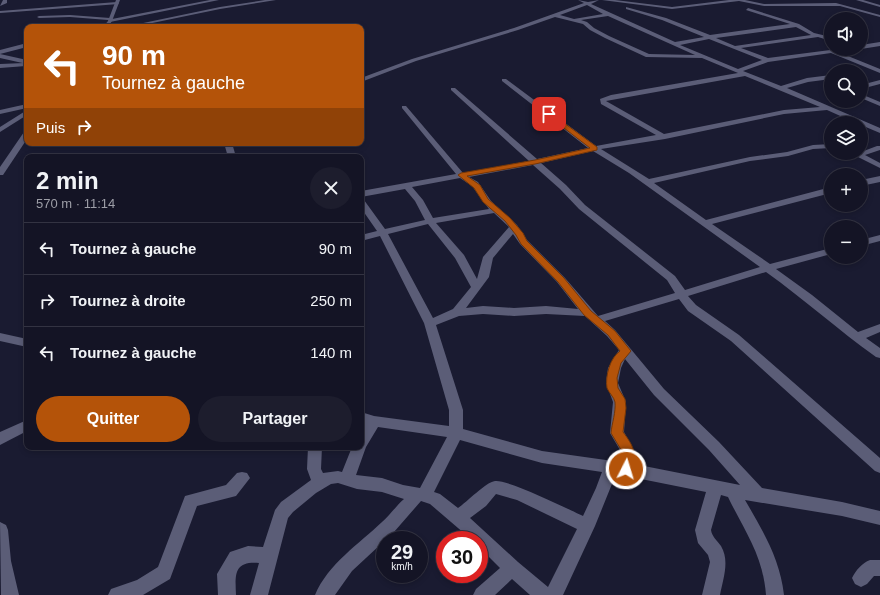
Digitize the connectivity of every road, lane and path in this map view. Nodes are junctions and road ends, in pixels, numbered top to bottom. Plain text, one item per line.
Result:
1 (5, 0) edge
2 (217, 0) edge
3 (274, 0) edge
4 (580, 0) edge
5 (597, 0) edge
6 (604, 0) edge
7 (644, 0) edge
8 (711, 0) edge
9 (739, 0) edge
10 (822, 0) edge
11 (858, 0) edge
12 (117, 1) edge
13 (51, 2) dead end
14 (719, 2) junction
15 (588, 3) junction
16 (639, 3) junction
17 (0, 5) edge
18 (843, 5) junction
19 (880, 6) edge
20 (857, 8) junction
21 (748, 9) dead end
22 (12, 11) junction
23 (624, 11) junction
24 (610, 14) junction
25 (2, 15) edge
26 (555, 15) junction
27 (880, 16) edge
28 (10, 17) dead end
29 (35, 17) dead end
30 (110, 20) junction
31 (573, 20) junction
32 (107, 24) edge
33 (141, 24) edge
34 (797, 25) junction
35 (817, 36) junction
36 (710, 37) junction
37 (824, 38) edge
38 (675, 44) junction
39 (880, 44) edge
40 (24, 46) edge
41 (868, 46) edge
42 (736, 47) junction
43 (0, 52) edge
44 (824, 53) edge
45 (0, 56) edge
46 (841, 56) edge
47 (705, 57) junction
48 (767, 60) junction
49 (24, 61) edge
50 (24, 62) edge
51 (0, 66) edge
52 (880, 68) edge
53 (738, 71) junction
54 (868, 72) edge
55 (745, 74) junction
56 (824, 78) edge
57 (364, 79) edge
58 (819, 79) junction
59 (504, 80) dead end
60 (824, 81) edge
61 (880, 82) edge
62 (868, 86) edge
63 (781, 88) junction
64 (453, 89) dead end
65 (868, 99) edge
66 (880, 104) edge
67 (24, 107) edge
68 (404, 107) dead end
69 (824, 107) edge
70 (826, 108) joint
71 (0, 112) edge
72 (24, 114) edge
73 (0, 130) edge
74 (880, 131) edge
75 (664, 137) junction
76 (24, 138) edge
77 (824, 146) edge
78 (880, 148) edge
79 (595, 149) junction
80 (868, 151) edge
81 (868, 160) edge
82 (535, 162) junction
83 (880, 166) edge
84 (1, 170) edge
85 (461, 175) junction
86 (880, 179) edge
87 (648, 182) junction
88 (868, 182) edge
89 (407, 186) junction
90 (824, 192) edge
91 (364, 193) edge
92 (364, 206) edge
93 (497, 210) junction
94 (430, 221) junction
95 (704, 223) junction
96 (514, 227) junction
97 (383, 234) junction
98 (364, 237) edge
99 (880, 238) edge
100 (868, 241) edge
101 (824, 253) edge
102 (768, 268) junction
103 (476, 286) junction
104 (681, 295) junction
105 (457, 312) junction
106 (592, 317) junction
107 (430, 323) junction
108 (880, 328) edge
109 (0, 337) edge
110 (857, 337) junction
111 (24, 343) edge
112 (626, 351) junction
113 (880, 354) edge
114 (367, 419) edge
115 (24, 427) edge
116 (364, 430) edge
117 (456, 433) junction
118 (0, 439) edge
119 (315, 450) edge
120 (358, 450) edge
121 (880, 467) edge
122 (619, 468) junction
123 (242, 478) dead end
124 (347, 479) junction
125 (319, 483) junction
126 (715, 488) junction
127 (732, 492) junction
128 (421, 494) junction
129 (758, 495) junction
130 (459, 517) junction
131 (880, 518) edge
132 (587, 526) junction
133 (0, 530) edge
134 (269, 555) junction
135 (512, 568) junction
136 (880, 568) edge
137 (861, 578) dead end
138 (10, 595) edge
139 (117, 595) edge
140 (227, 595) edge
141 (260, 595) edge
142 (324, 595) edge
143 (482, 595) edge
144 (552, 595) edge
145 (712, 595) edge
146 (776, 595) edge

1 - 17 street
2 - 30 street
3 - 33 street
4 - 15 street
5 - 15 street
6 - 23 street
7 - 16 street
8 - 14 street
9 - 14 street
9 - 18 street
10 - 18 street
11 - 19 street
12 - 22 street
12 - 30 street
13 - 22 street
14 - 16 street
15 - 24 street
15 - 26 street
16 - 23 street
18 - 20 street
19 - 20 street
20 - 27 street
21 - 34 street
22 - 25 street
23 - 24 street
23 - 36 street
23 - 38 street
24 - 31 street
25 - 28 street
26 - 31 street
26 - 57 street
29 - 30 street
30 - 32 street
31 - 47 street
34 - 35 street
34 - 36 street
35 - 37 street
35 - 42 street
36 - 38 street
36 - 42 street
38 - 47 street
39 - 41 street
40 - 43 street
42 - 48 street
44 - 48 street
45 - 49 street
46 - 52 street
47 - 53 street
48 - 53 street
50 - 51 street
52 - 54 street
53 - 55 street
55 - 63 street
55 - 75 street
56 - 58 street
58 - 60 street
58 - 63 street
59 - 79 street
61 - 62 street
63 - 69 street
64 - 82 street
65 - 66 street
67 - 71 street
68 - 85 street
70 - 74 street
70 - 75 street
72 - 73 street
75 - 79 street
76 - 84 street
77 - 87 street
78 - 80 street
79 - 82 street
79 - 87 street
81 - 83 street
82 - 85 street
82 - 104 street
85 - 89 street
85 - 93 street
86 - 88 street
87 - 95 street
89 - 91 street
89 - 94 street
90 - 95 street
92 - 97 street
93 - 94 street
93 - 96 street
94 - 97 street
94 - 103 street
95 - 102 street
96 - 103 street
96 - 106 street
97 - 98 street
97 - 107 street
99 - 100 street
101 - 102 street
102 - 104 street
102 - 110 street
103 - 105 street
104 - 106 street
104 - 121 street
105 - 106 street
105 - 107 street
106 - 112 street
107 - 117 street
108 - 110 street
109 - 111 street
110 - 113 street
112 - 122 street
112 - 129 street
114 - 116 street
114 - 117 street
115 - 118 street
117 - 122 street
117 - 128 street
119 - 125 street
120 - 124 street
122 - 126 street
122 - 132 street
123 - 139 street
124 - 125 street
124 - 128 street
125 - 134 street
126 - 127 street
126 - 145 street
127 - 129 street
127 - 146 street
128 - 130 street
128 - 142 street
129 - 131 street
130 - 132 street
130 - 135 street
132 - 144 street
133 - 138 street
134 - 140 street
134 - 141 street
135 - 143 street
135 - 144 street
136 - 137 street

